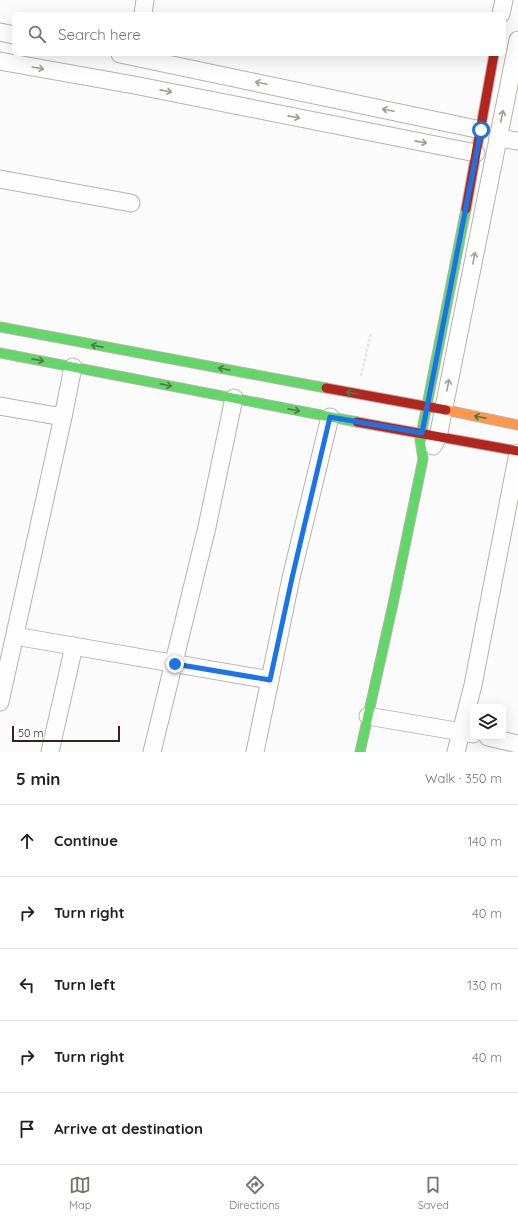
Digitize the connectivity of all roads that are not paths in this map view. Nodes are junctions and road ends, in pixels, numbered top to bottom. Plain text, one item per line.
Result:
1 (145, 0) edge
2 (504, 0) edge
3 (143, 12) edge
4 (501, 12) edge
5 (0, 32) edge
6 (12, 35) edge
7 (518, 40) edge
8 (135, 56) edge
9 (494, 56) edge
10 (0, 62) edge
11 (481, 130) junction
12 (498, 138) junction
13 (518, 141) edge
14 (476, 153) junction
15 (0, 179) edge
16 (131, 203) dead end
17 (0, 327) edge
18 (0, 353) edge
19 (72, 367) junction
20 (234, 398) junction
21 (0, 406) edge
22 (426, 406) junction
23 (443, 410) junction
24 (63, 417) junction
25 (330, 417) junction
26 (518, 425) edge
27 (430, 435) junction
28 (518, 452) edge
29 (423, 459) joint
30 (15, 636) junction
31 (74, 646) junction
32 (175, 664) junction
33 (270, 680) junction
34 (0, 702) edge
35 (368, 716) junction
36 (467, 733) edge
37 (501, 740) edge
38 (518, 744) edge
39 (50, 752) edge
40 (152, 752) edge
41 (255, 752) edge
42 (360, 752) edge
43 (456, 752) edge

1 - 3 street
2 - 4 street
5 - 6 street
12 -> 7 street
11 -> 8 street
9 - 11 main road
10 -> 14 street
11 - 14 main road
12 - 13 street
23 -> 12 street
14 - 22 main road
15 - 16 street
22 -> 17 main road
18 -> 19 main road
19 -> 20 main road
19 - 24 street
20 -> 25 main road
20 - 32 street
21 - 24 street
22 - 23 main road
22 - 27 main road
26 -> 23 main road
23 - 27 street
24 - 30 street
25 - 27 main road
25 - 33 street
27 - 28 main road
27 - 29 street
28 - 36 street
29 - 35 main road
30 - 31 street
30 - 34 street
31 - 32 street
31 - 39 street
32 - 33 street
32 - 40 street
33 - 41 street
35 - 36 street
35 - 42 main road
36 - 43 street
37 - 38 street

